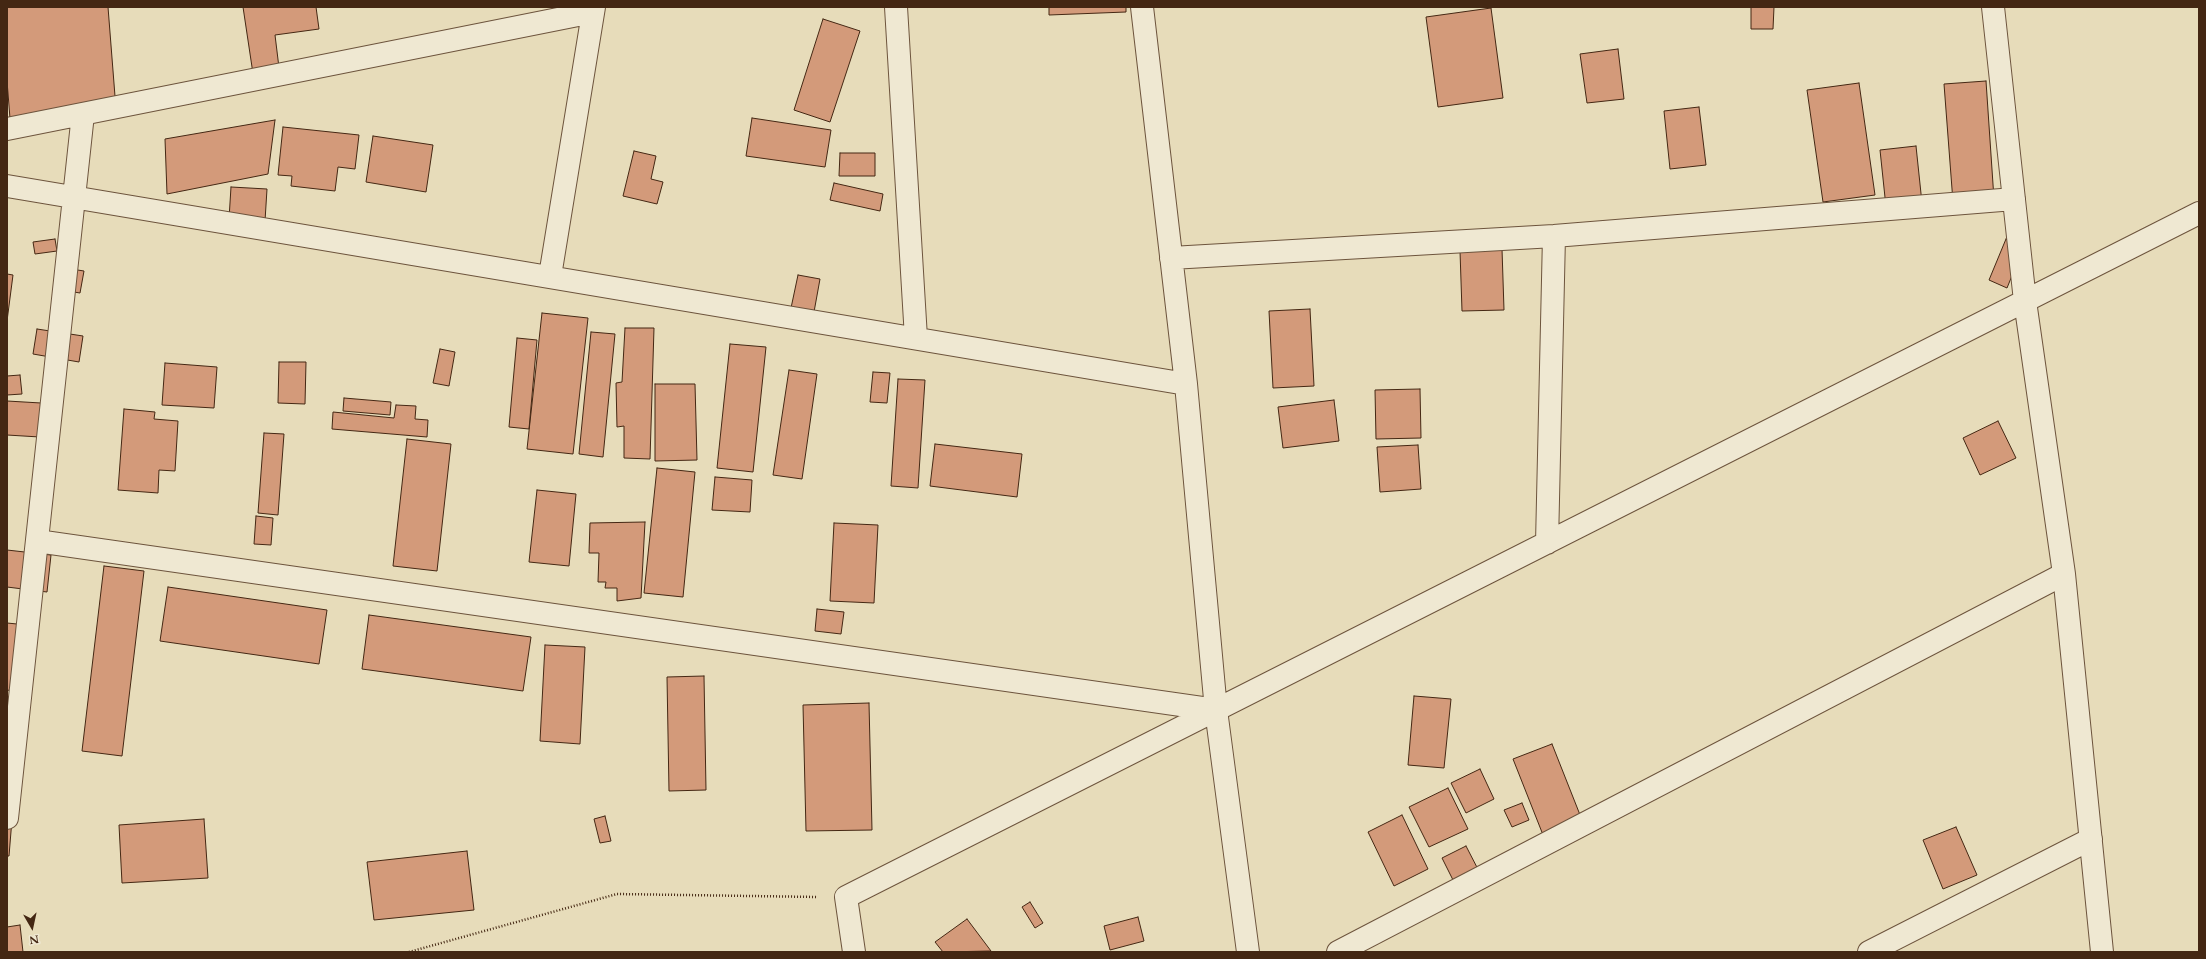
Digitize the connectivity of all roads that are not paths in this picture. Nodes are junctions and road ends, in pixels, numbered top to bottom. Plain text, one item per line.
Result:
1 (896, 7) edge
2 (1142, 7) edge
3 (1993, 7) edge
4 (594, 10) edge
5 (83, 114) junction
6 (7, 129) edge
7 (7, 186) edge
8 (74, 199) junction
9 (2014, 199) junction
10 (2199, 213) edge
11 (1554, 236) junction
12 (1171, 258) junction
13 (550, 276) junction
14 (2025, 301) junction
15 (916, 338) junction
16 (1186, 384) junction
17 (37, 541) junction
18 (1547, 543) junction
19 (2064, 574) junction
20 (1216, 710) junction
21 (11, 738) edge
22 (7, 818) edge
23 (2091, 839) junction
24 (854, 952) edge
25 (1248, 952) edge
26 (1338, 952) edge
27 (1869, 952) edge
28 (2102, 952) edge

1 - 15 street
2 - 12 street
3 - 9 street
4 - 5 street
4 - 13 street
5 - 6 street
5 - 8 street
7 - 8 street
8 - 13 street
8 - 17 street
9 - 11 street
9 - 14 street
10 - 14 street
11 - 12 street
11 - 18 street
12 - 16 street
13 - 15 street
14 - 18 street
14 - 19 street
15 - 16 street
16 - 20 street
17 - 20 street
17 - 21 street
18 - 20 street
19 - 23 street
19 - 26 street
20 - 24 street
20 - 25 street
21 - 22 street
23 - 27 street
23 - 28 street

